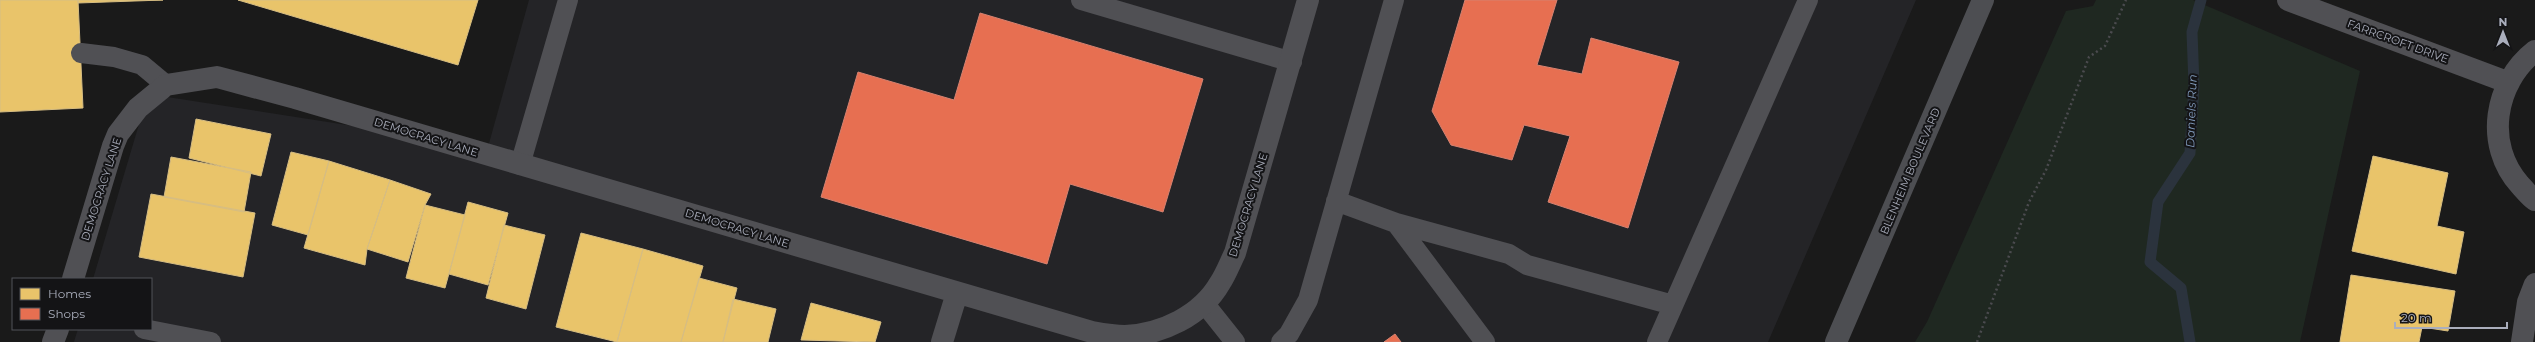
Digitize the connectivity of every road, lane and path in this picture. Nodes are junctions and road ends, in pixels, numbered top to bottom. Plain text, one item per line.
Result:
1 (568, 0) edge
2 (1081, 0) edge
3 (1308, 0) edge
4 (1394, 0) edge
5 (1808, 0) edge
6 (1983, 0) edge
7 (2126, 0) edge
8 (2288, 0) edge
9 (2535, 51) edge
10 (81, 53) dead end
11 (1292, 62) junction
12 (2507, 82) junction
13 (166, 85) junction
14 (520, 164) junction
15 (2535, 200) edge
16 (1336, 201) junction
17 (1396, 223) junction
18 (73, 278) edge
19 (2535, 284) edge
20 (957, 293) junction
21 (1204, 303) junction
22 (1673, 305) junction
23 (58, 330) edge
24 (149, 330) edge
25 (54, 342) edge
26 (211, 342) edge
27 (942, 342) edge
28 (1234, 342) edge
29 (1281, 342) edge
30 (1485, 342) edge
31 (1657, 342) edge
32 (1836, 342) edge
33 (1977, 342) edge
34 (2522, 342) edge

1 - 14 lane
2 - 11 lane
3 - 11 street, DEMOCRACY LANE
4 - 16 lane
5 - 22 lane
6 - 32 main road, BLENHEIM BOULEVARD
7 - 33 path
8 - 12 street, FARRCROFT DRIVE
9 - 12 street
10 - 13 lane
11 - 21 street, DEMOCRACY LANE
12 - 15 street
13 - 14 street, DEMOCRACY LANE
13 - 18 street, DEMOCRACY LANE
14 - 20 street, DEMOCRACY LANE
16 - 17 lane
16 - 29 lane
17 - 22 lane
17 - 30 lane
19 - 34 street
20 - 21 street, DEMOCRACY LANE
20 - 27 street
21 - 28 lane
22 - 31 lane
23 - 25 street
24 - 26 lane

